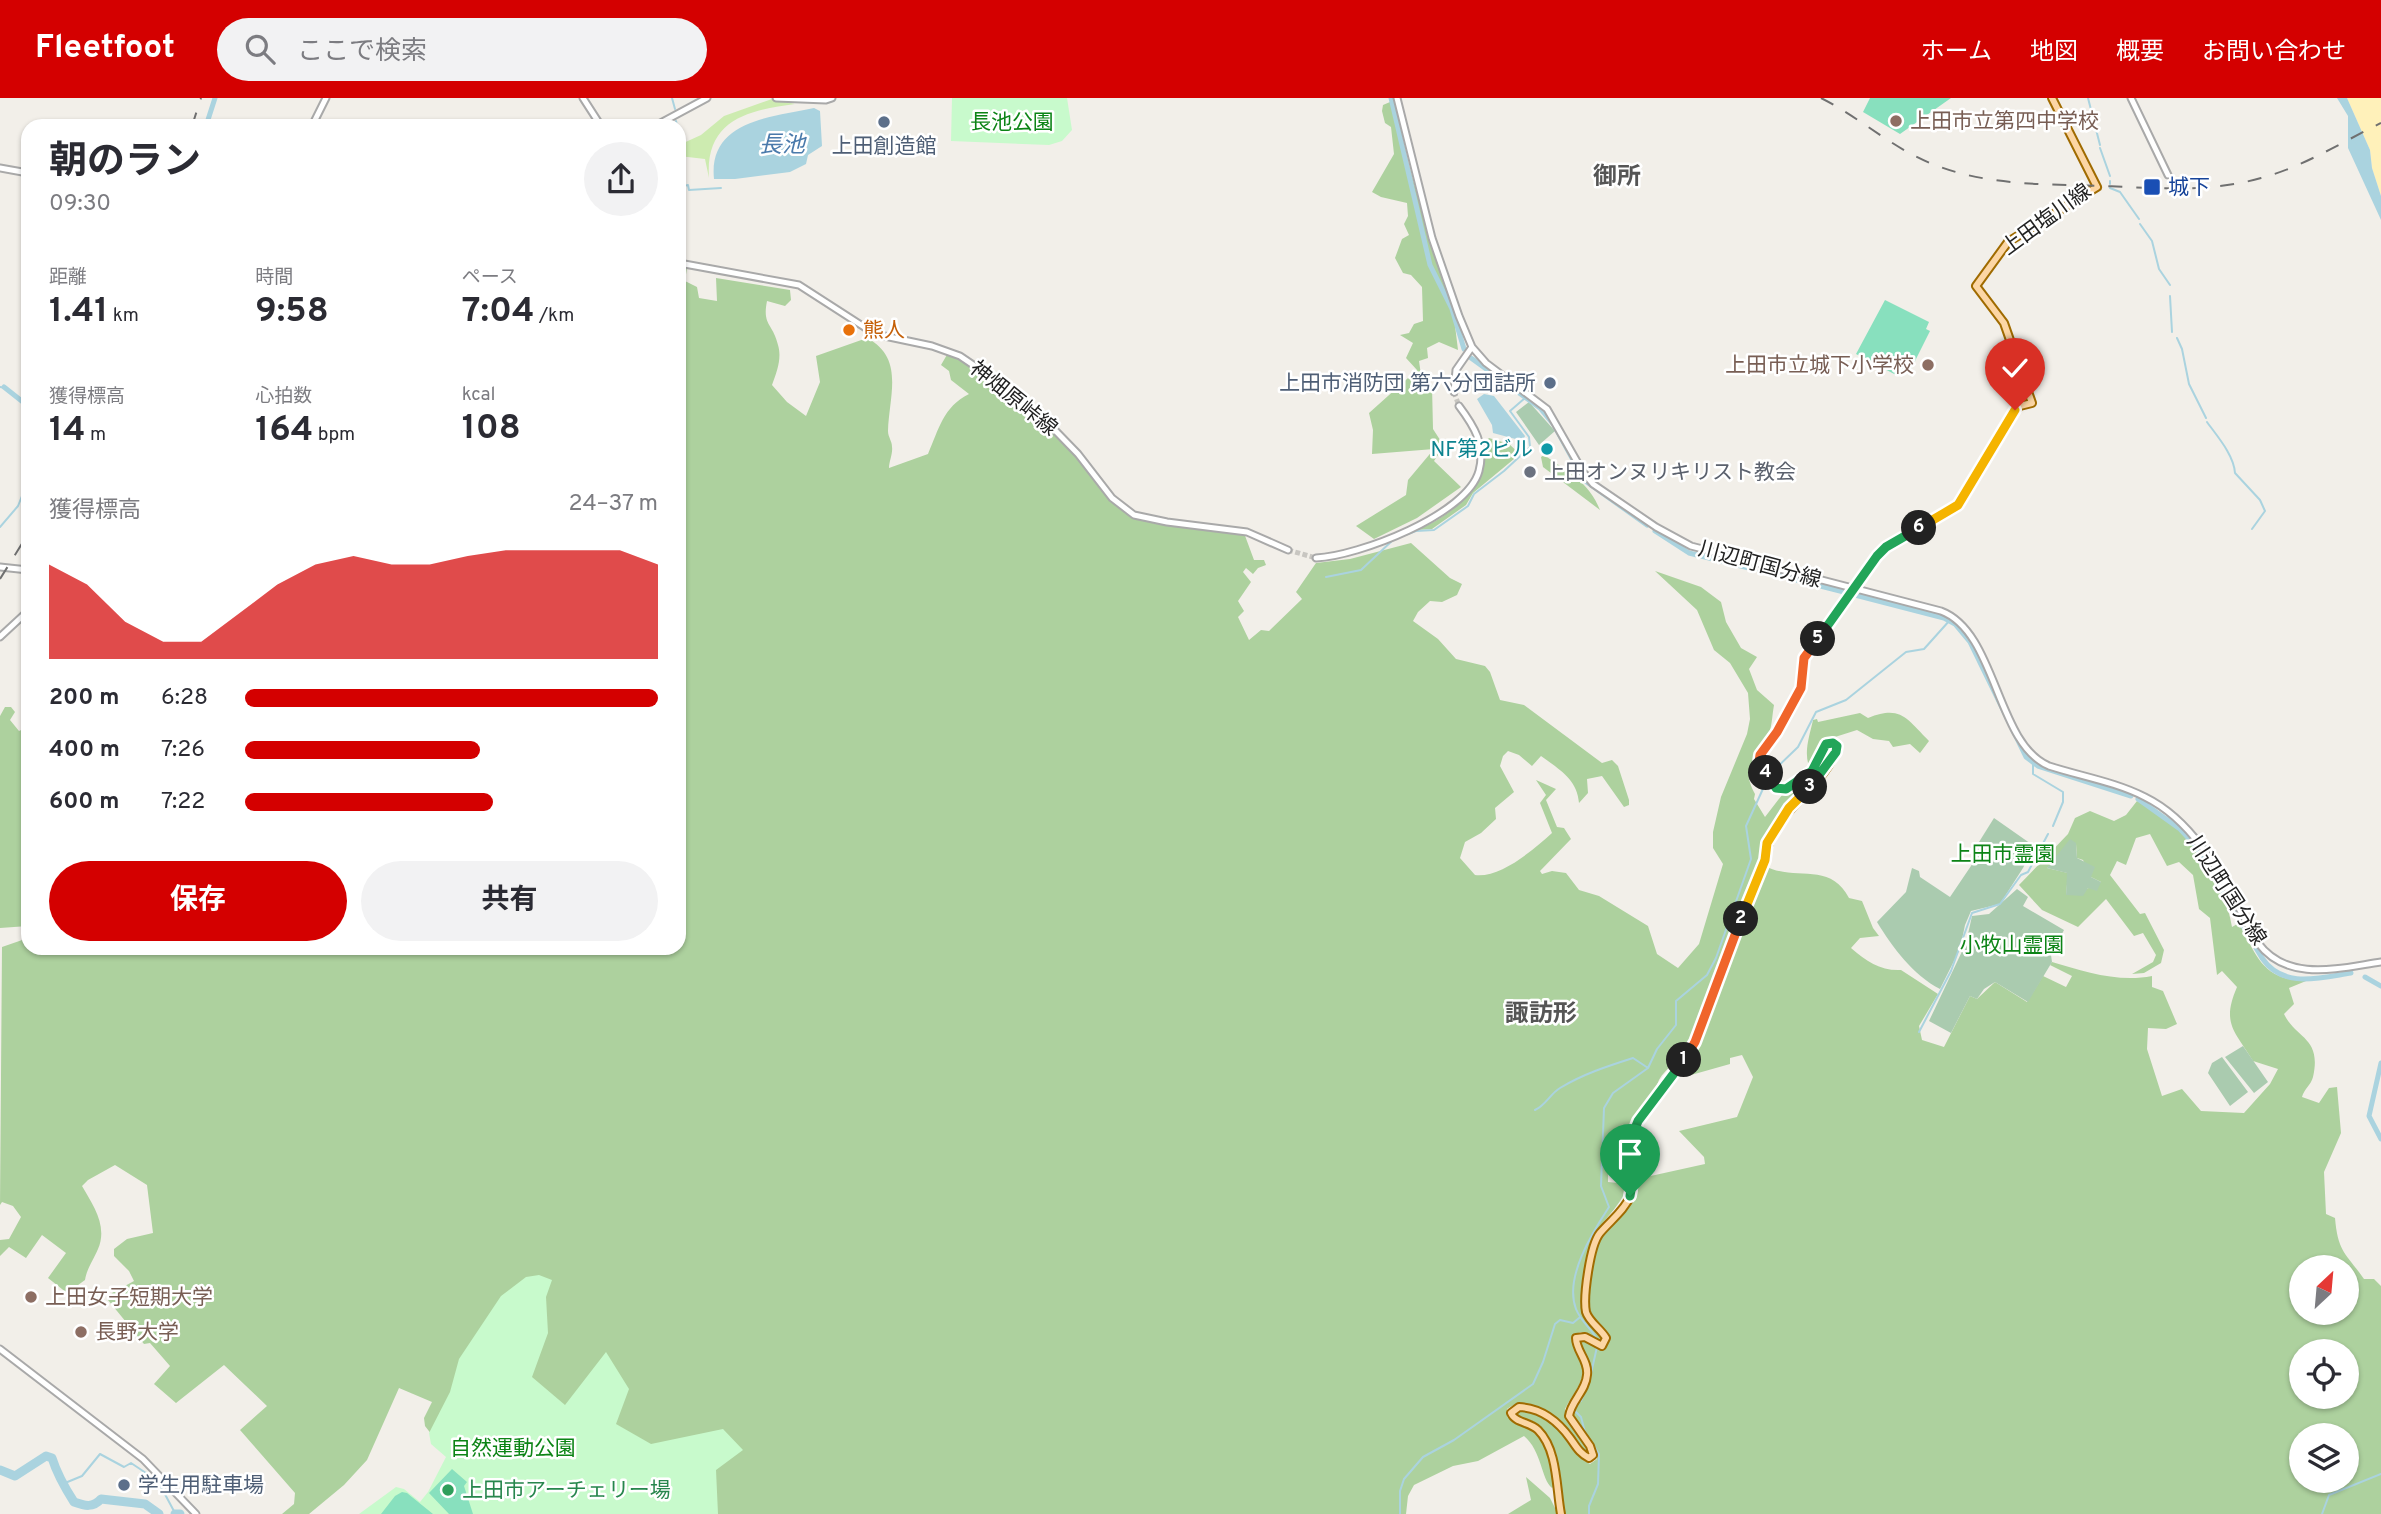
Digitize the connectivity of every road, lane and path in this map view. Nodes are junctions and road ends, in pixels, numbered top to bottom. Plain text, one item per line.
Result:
1 (326, 98) edge
2 (583, 98) edge
3 (707, 98) edge
4 (776, 98) edge
5 (832, 98) edge
6 (1397, 98) edge
7 (2052, 98) edge
8 (2131, 98) edge
9 (316, 119) edge
10 (596, 119) edge
11 (668, 119) edge
12 (0, 168) edge
13 (21, 172) edge
14 (2168, 175) dead end
15 (686, 264) edge
16 (1472, 347) junction
17 (1454, 392) tunnel mouth
18 (1459, 406) tunnel mouth
19 (1288, 550) tunnel mouth
20 (1317, 558) tunnel mouth
21 (0, 567) edge
22 (21, 569) edge
23 (1853, 590) junction
24 (21, 618) edge
25 (0, 637) edge
26 (2381, 962) edge
27 (0, 1349) edge
28 (196, 1514) edge
29 (1562, 1514) edge

1 - 9 street
2 - 10 street
3 - 11 street
4 - 5 street
6 - 16 street, 川辺町国分線
7 - 23 main road, 上田塩川線
8 - 14 street
12 - 13 street
15 - 19 street, 神畑原峠線
16 - 17 street
16 - 23 street, 川辺町国分線
18 - 20 street
21 - 22 street
23 - 26 street, 川辺町国分線
23 - 29 main road, 上田塩川線
24 - 25 street
27 - 28 street

